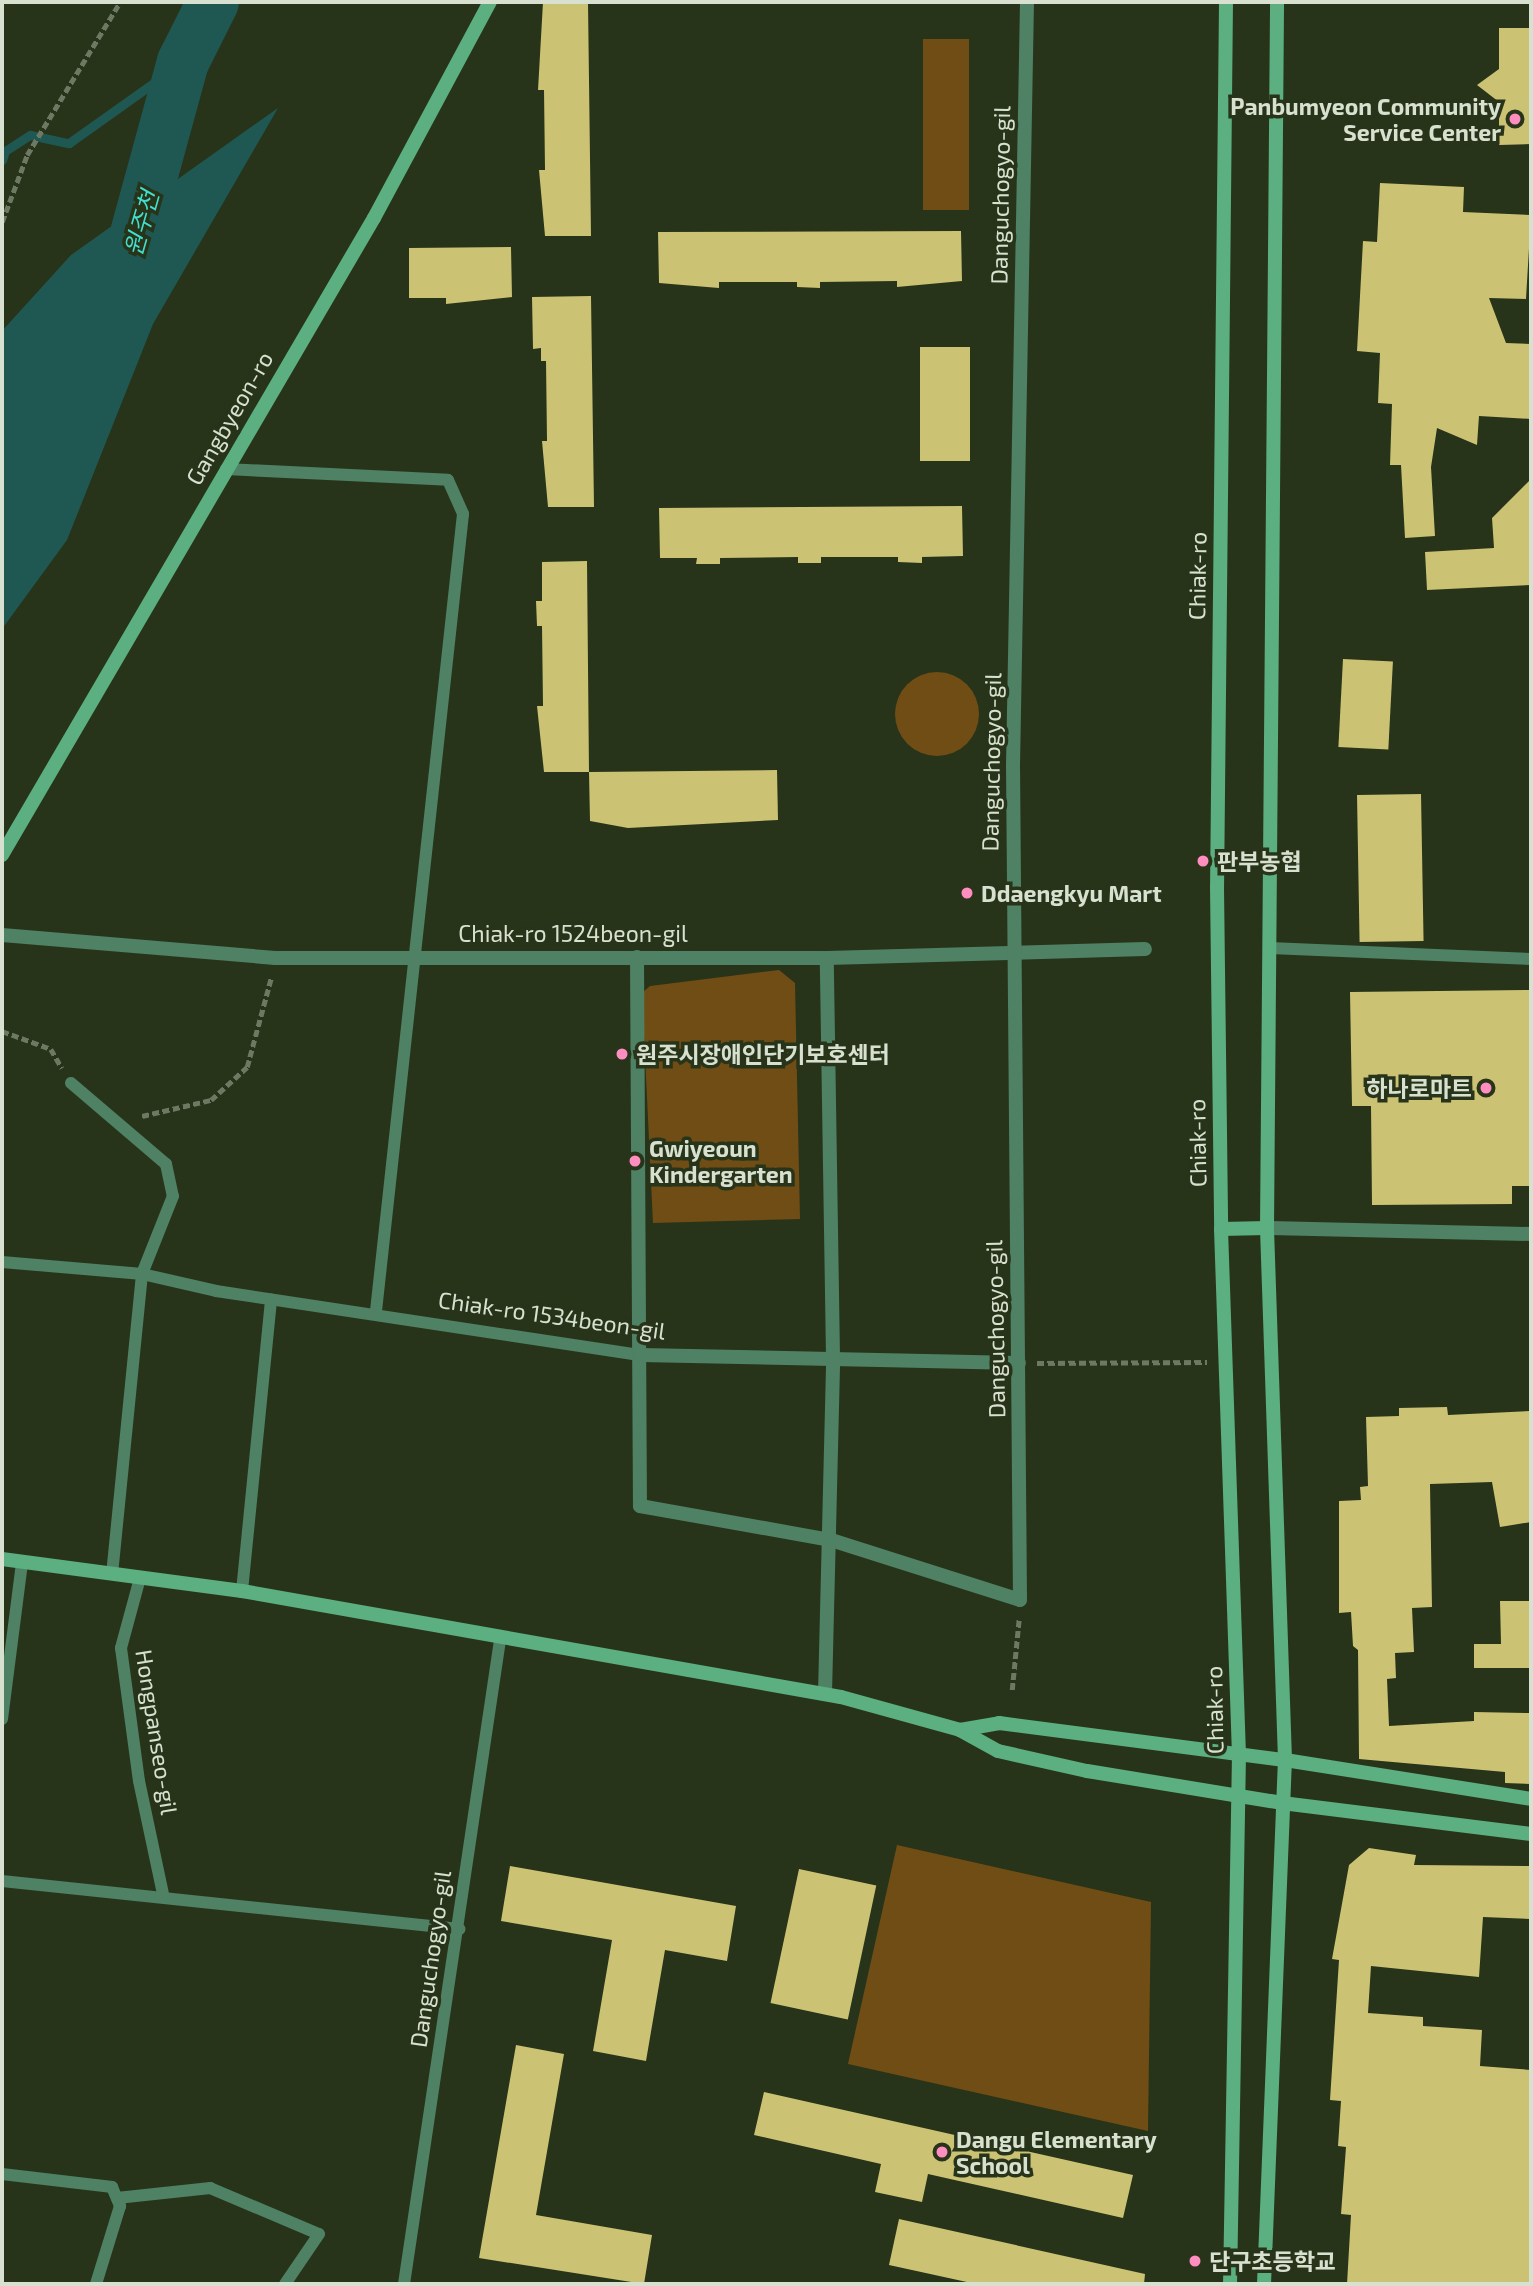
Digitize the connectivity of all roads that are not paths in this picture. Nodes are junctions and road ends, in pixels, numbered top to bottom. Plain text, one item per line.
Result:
1 (490, 2) edge
2 (1027, 2) edge
3 (1226, 2) edge
4 (1277, 2) edge
5 (226, 469) junction
6 (2, 855) edge
7 (2, 935) edge
8 (1145, 948) dead end
9 (1269, 948) junction
10 (1013, 951) junction
11 (418, 955) junction
12 (637, 957) junction
13 (827, 958) junction
14 (1531, 959) edge
15 (71, 1083) dead end
16 (1268, 1228) junction
17 (1220, 1229) junction
18 (1531, 1234) edge
19 (2, 1262) edge
20 (142, 1274) junction
21 (271, 1299) junction
22 (376, 1311) junction
23 (641, 1355) junction
24 (834, 1357) junction
25 (1018, 1363) junction
26 (831, 1540) junction
27 (2, 1559) edge
28 (22, 1562) junction
29 (112, 1573) junction
30 (140, 1578) junction
31 (242, 1591) junction
32 (500, 1640) junction
33 (825, 1694) junction
34 (2, 1718) edge
35 (960, 1730) junction
36 (1239, 1754) junction
37 (1285, 1760) junction
38 (1237, 1796) junction
39 (1531, 1799) edge
40 (1282, 1803) junction
41 (1531, 1833) edge
42 (2, 1881) edge
43 (163, 1894) junction
44 (459, 1929) junction
45 (2, 2174) edge
46 (115, 2193) junction
47 (96, 2284) edge
48 (285, 2284) edge
49 (404, 2284) edge
50 (1230, 2284) edge
51 (1264, 2284) edge

1 - 5 main road, Gangbyeon-ro
2 - 10 street, Danguchogyo-gil
3 - 17 main road, Chiak-ro
4 - 9 main road
5 - 6 main road, Gangbyeon-ro
5 - 11 lane
7 - 11 street, Chiak-ro 1524beon-gil
8 - 10 street, Chiak-ro 1524beon-gil
9 - 14 lane
9 - 16 main road
10 - 13 street, Chiak-ro 1524beon-gil
10 - 25 street, Danguchogyo-gil
11 - 12 street, Chiak-ro 1524beon-gil
11 - 22 lane
12 - 13 street, Chiak-ro 1524beon-gil
12 - 23 street
13 - 24 street
15 - 20 lane
16 - 17 main road
16 - 18 street
16 - 37 main road
17 - 36 main road, Chiak-ro
19 - 20 lane, Chiak-ro 1534beon-gil
20 - 21 lane, Chiak-ro 1534beon-gil
20 - 29 lane
21 - 22 lane, Chiak-ro 1534beon-gil
21 - 31 lane
22 - 23 lane, Chiak-ro 1534beon-gil
23 - 24 street, Chiak-ro 1534beon-gil
23 - 26 street
24 - 25 street, Chiak-ro 1534beon-gil
24 - 26 street
25 - 26 street, Danguchogyo-gil
26 - 33 street
27 - 28 main road
28 - 29 main road
28 - 34 lane
29 - 30 main road
30 - 31 main road
30 - 43 lane, Hongpanseo-gil
31 - 32 main road
32 - 33 main road
32 - 44 lane, Danguchogyo-gil
33 - 35 main road
35 - 36 main road
35 - 38 main road
36 - 37 main road
36 - 38 main road, Chiak-ro
37 - 39 main road
37 - 40 main road
38 - 40 main road
38 - 50 main road, Chiak-ro
40 - 41 main road
40 - 51 main road
42 - 43 lane
43 - 44 lane
44 - 49 lane, Danguchogyo-gil
45 - 46 lane
46 - 47 lane
46 - 48 lane

